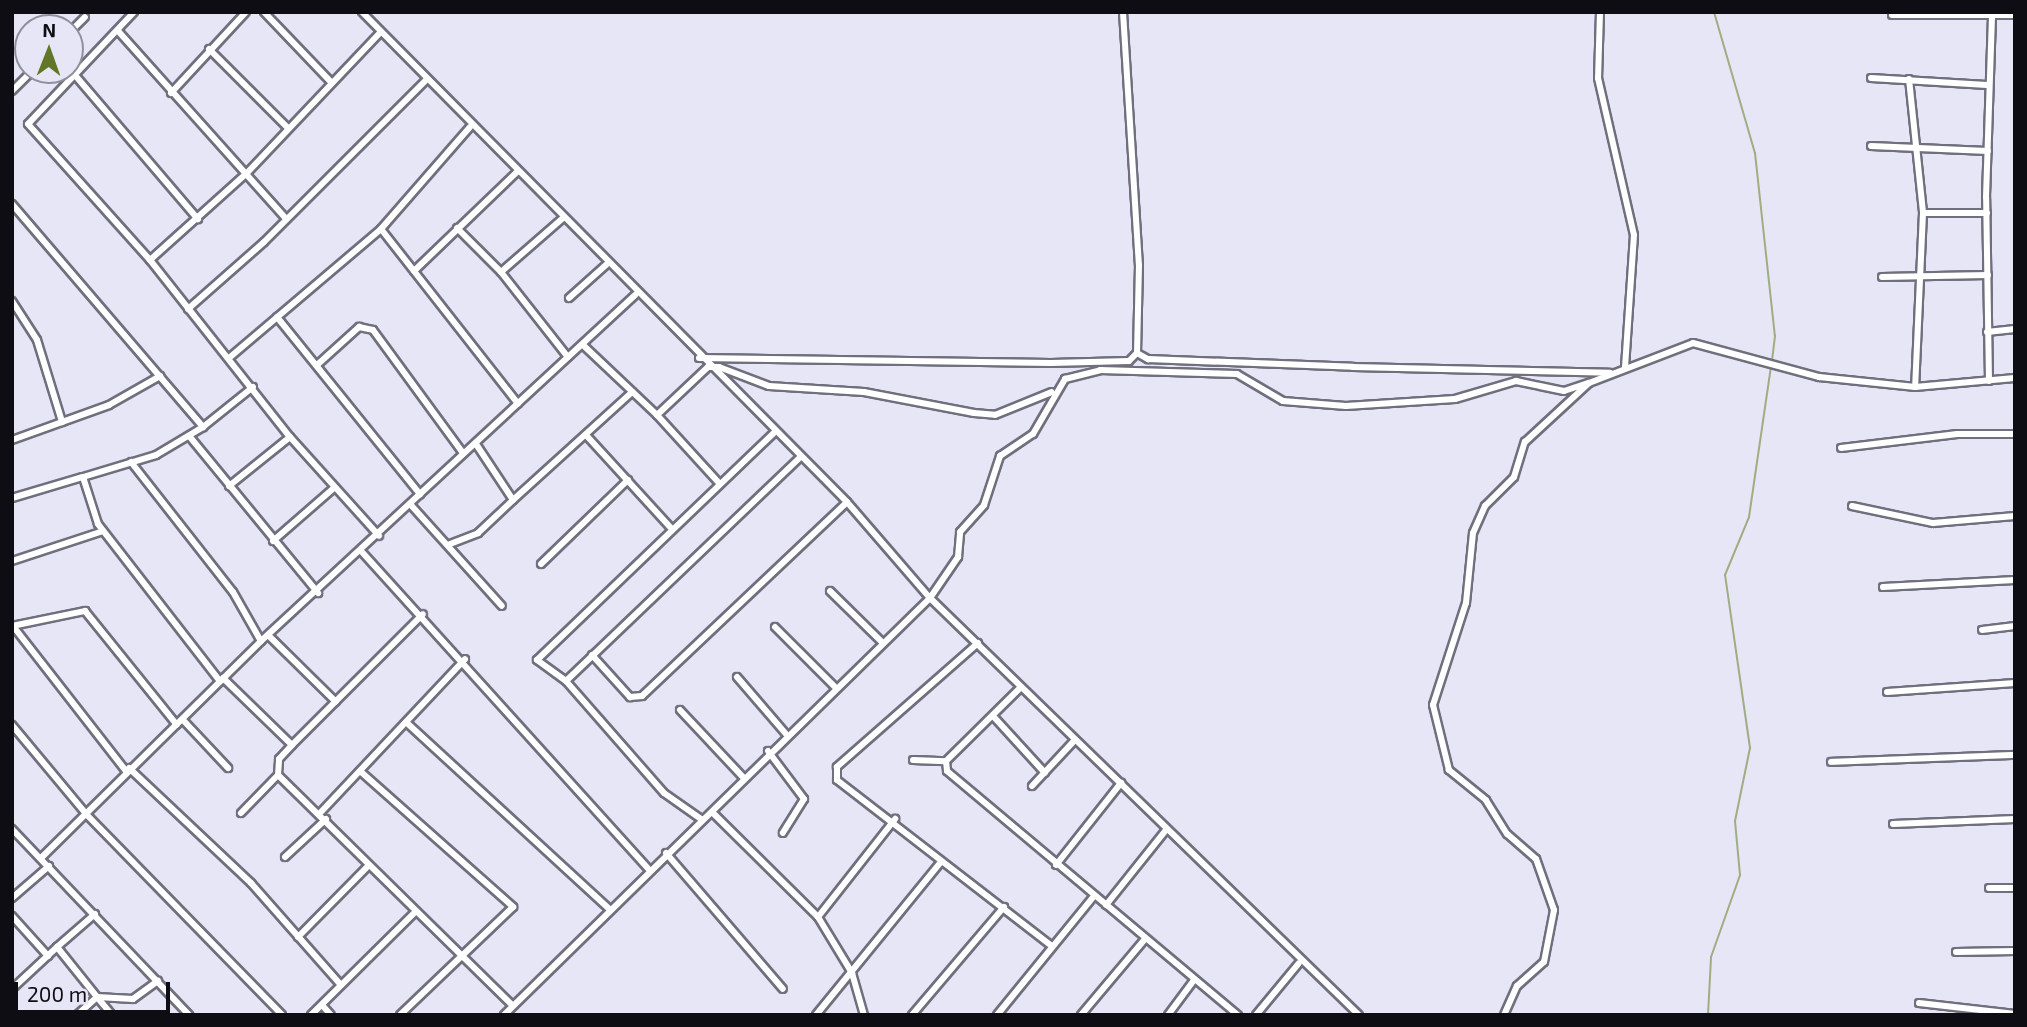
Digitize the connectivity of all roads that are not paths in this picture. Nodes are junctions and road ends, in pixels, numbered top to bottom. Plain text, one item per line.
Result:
1 (134, 12) edge
2 (246, 12) edge
3 (264, 12) edge
4 (362, 12) edge
5 (1124, 12) edge
6 (1600, 12) edge
7 (1933, 14) edge
8 (1997, 14) edge
9 (1892, 15) dead end
10 (2015, 15) edge
11 (119, 32) junction
12 (380, 33) junction
13 (209, 49) junction
14 (84, 65) edge
15 (1871, 78) dead end
16 (1909, 79) junction
17 (330, 80) junction
18 (425, 81) junction
19 (65, 84) edge
20 (83, 84) edge
21 (1987, 85) junction
22 (171, 93) junction
23 (287, 127) junction
24 (470, 127) junction
25 (1871, 146) dead end
26 (1913, 146) junction
27 (1987, 151) junction
28 (517, 172) junction
29 (246, 174) junction
30 (12, 204) edge
31 (1923, 213) junction
32 (1987, 213) junction
33 (198, 219) junction
34 (286, 219) junction
35 (562, 219) junction
36 (457, 228) junction
37 (381, 229) junction
38 (150, 260) junction
39 (607, 264) junction
40 (414, 271) junction
41 (501, 272) junction
42 (1988, 275) junction
43 (1882, 276) dead end
44 (1924, 276) junction
45 (635, 295) junction
46 (569, 298) dead end
47 (12, 301) edge
48 (188, 309) junction
49 (280, 318) junction
50 (2015, 329) edge
51 (1987, 332) junction
52 (583, 345) junction
53 (1137, 353) junction
54 (568, 357) junction
55 (229, 358) junction
56 (699, 358) junction
57 (317, 365) junction
58 (708, 367) junction
59 (1625, 368) junction
60 (1614, 373) junction
61 (160, 376) junction
62 (2015, 379) edge
63 (1990, 381) junction
64 (1589, 383) junction
65 (253, 387) junction
66 (1915, 387) junction
67 (632, 392) junction
68 (1052, 392) junction
69 (518, 404) junction
70 (657, 415) junction
71 (62, 422) junction
72 (203, 427) junction
73 (774, 433) junction
74 (2015, 434) edge
75 (586, 435) junction
76 (190, 437) junction
77 (290, 438) junction
78 (12, 440) edge
79 (476, 444) junction
80 (1841, 448) dead end
81 (463, 453) junction
82 (799, 458) junction
83 (131, 462) junction
84 (83, 477) junction
85 (628, 480) junction
86 (720, 484) junction
87 (229, 485) junction
88 (334, 488) junction
89 (420, 494) junction
90 (12, 498) edge
91 (513, 500) junction
92 (847, 502) junction
93 (410, 504) junction
94 (1853, 506) dead end
95 (2015, 516) edge
96 (671, 528) junction
97 (103, 531) junction
98 (379, 536) junction
99 (273, 541) junction
100 (450, 544) junction
101 (362, 552) junction
102 (12, 561) edge
103 (541, 564) dead end
104 (2015, 580) edge
105 (1883, 587) dead end
106 (831, 592) dead end
107 (318, 593) junction
108 (930, 598) junction
109 (502, 606) dead end
110 (423, 614) junction
111 (13, 626) edge
112 (2015, 626) edge
113 (775, 627) dead end
114 (1982, 630) dead end
115 (268, 635) junction
116 (261, 641) junction
117 (883, 643) junction
118 (978, 643) junction
119 (592, 655) junction
120 (465, 659) junction
121 (737, 677) dead end
122 (222, 679) junction
123 (566, 681) junction
124 (2015, 683) edge
125 (835, 687) junction
126 (1020, 688) junction
127 (1887, 692) dead end
128 (336, 702) junction
129 (680, 710) dead end
130 (993, 716) junction
131 (180, 722) junction
132 (407, 723) junction
133 (12, 725) edge
134 (786, 734) junction
135 (1074, 741) junction
136 (292, 745) junction
137 (768, 751) junction
138 (2015, 755) edge
139 (913, 760) dead end
140 (946, 761) junction
141 (1831, 762) dead end
142 (228, 768) dead end
143 (127, 769) junction
144 (360, 771) junction
145 (1045, 773) junction
146 (278, 775) junction
147 (742, 776) junction
148 (1121, 783) junction
149 (1032, 786) dead end
150 (321, 812) junction
151 (712, 812) junction
152 (241, 813) dead end
153 (87, 816) junction
154 (326, 819) junction
155 (701, 819) junction
156 (895, 819) junction
157 (2015, 819) edge
158 (1893, 824) dead end
159 (12, 828) edge
160 (783, 833) dead end
161 (1167, 834) junction
162 (666, 853) junction
163 (41, 858) junction
164 (285, 858) dead end
165 (942, 862) junction
166 (369, 865) junction
167 (1056, 865) junction
168 (49, 866) junction
169 (649, 870) junction
170 (1989, 888) dead end
171 (2015, 888) edge
172 (1094, 896) junction
173 (12, 898) edge
174 (1105, 905) junction
175 (1004, 907) junction
176 (608, 908) junction
177 (415, 912) junction
178 (95, 914) junction
179 (12, 916) edge
180 (818, 917) junction
181 (298, 937) junction
182 (1145, 939) junction
183 (1052, 946) junction
184 (57, 947) junction
185 (1956, 951) dead end
186 (2015, 951) edge
187 (468, 955) junction
188 (48, 956) junction
189 (1299, 963) junction
190 (851, 979) junction
191 (1194, 980) junction
192 (159, 981) junction
193 (340, 985) junction
194 (12, 989) edge
195 (783, 989) dead end
196 (97, 997) junction
197 (1919, 1003) dead end
198 (322, 1005) junction
199 (512, 1005) junction
200 (1347, 1007) junction
201 (185, 1014) edge
202 (2015, 1014) edge
203 (77, 1015) edge
204 (112, 1015) edge
205 (282, 1015) edge
206 (311, 1015) edge
207 (331, 1015) edge
208 (400, 1015) edge
209 (504, 1015) edge
210 (816, 1015) edge
211 (864, 1015) edge
212 (912, 1015) edge
213 (997, 1015) edge
214 (1081, 1015) edge
215 (1168, 1015) edge
216 (1238, 1015) edge
217 (1256, 1015) edge
218 (1340, 1015) edge
219 (1359, 1015) edge
220 (1504, 1015) edge

1 - 11 street
2 - 13 street
3 - 17 street
4 - 12 street
5 - 53 street
6 - 59 street
7 - 8 street
7 - 9 street
8 - 10 street
8 - 21 street
11 - 14 street
11 - 22 street
12 - 17 street
12 - 18 street
13 - 22 street
13 - 23 street
15 - 16 street
16 - 21 street
16 - 26 street
17 - 23 street
18 - 24 street
18 - 34 street
19 - 38 street
20 - 33 street
21 - 27 street
22 - 29 street
23 - 29 street
24 - 28 street
24 - 37 street
25 - 26 street
26 - 27 street
26 - 31 street
27 - 32 street
28 - 35 street
28 - 36 street
29 - 33 street
29 - 34 street
30 - 61 street
31 - 32 street
31 - 44 street
32 - 42 street
33 - 38 street
34 - 48 street
35 - 39 street
35 - 41 street
36 - 40 street
36 - 41 street
37 - 40 street
37 - 49 street
38 - 48 street
39 - 45 street
39 - 46 street
40 - 69 street
41 - 54 street
42 - 44 street
42 - 51 street
43 - 44 street
44 - 66 street
45 - 52 street
45 - 56 street
47 - 71 street
48 - 55 street
49 - 55 street
49 - 57 street
50 - 51 street
51 - 63 street
52 - 54 street
52 - 67 street
53 - 56 street
53 - 60 street
54 - 69 street
55 - 65 street
56 - 58 street
57 - 81 street
57 - 89 street
58 - 68 street
58 - 70 street
58 - 73 street
59 - 60 street
59 - 66 street
60 - 64 street
61 - 71 street
61 - 72 street
62 - 63 street
63 - 66 street
64 - 68 street
64 - 220 street
65 - 72 street
65 - 77 street
67 - 70 street
67 - 75 street
68 - 108 street
69 - 79 street
70 - 86 street
71 - 78 street
72 - 76 street
73 - 82 street
73 - 86 street
74 - 80 street
75 - 85 street
75 - 91 street
76 - 83 street
76 - 87 street
77 - 87 street
77 - 88 street
79 - 81 street
79 - 91 street
81 - 89 street
82 - 92 street
82 - 119 street
83 - 84 street
83 - 116 street
84 - 90 street
84 - 97 street
85 - 96 street
85 - 103 street
86 - 96 street
87 - 99 street
88 - 98 street
88 - 99 street
89 - 93 street
91 - 100 street
92 - 108 street
92 - 119 street
93 - 98 street
93 - 100 street
94 - 95 street
96 - 123 street
97 - 102 street
97 - 122 street
98 - 101 street
99 - 107 street
100 - 109 street
101 - 107 street
101 - 110 street
104 - 105 street
106 - 117 street
107 - 115 street
108 - 117 street
108 - 118 street
110 - 120 street
110 - 128 street
111 - 131 street
111 - 143 street
112 - 114 street
113 - 125 street
115 - 116 street
115 - 128 street
116 - 122 street
117 - 125 street
118 - 126 street
118 - 156 street
119 - 123 street
120 - 132 street
120 - 169 street
121 - 134 street
122 - 131 street
122 - 136 street
123 - 155 street
124 - 127 street
125 - 134 street
126 - 130 street
126 - 135 street
128 - 136 street
129 - 147 street
130 - 140 street
130 - 145 street
131 - 142 street
131 - 143 street
132 - 144 street
132 - 176 street
133 - 153 street
134 - 137 street
135 - 145 street
135 - 148 street
136 - 146 street
137 - 147 street
137 - 160 street
138 - 141 street
139 - 140 street
140 - 167 street
143 - 153 street
143 - 181 street
144 - 150 street
144 - 187 street
145 - 149 street
146 - 150 street
146 - 152 street
147 - 151 street
148 - 161 street
148 - 167 street
150 - 154 street
151 - 155 street
151 - 180 street
153 - 163 street
153 - 205 street
154 - 164 street
154 - 166 street
155 - 162 street
156 - 165 street
156 - 180 street
157 - 158 street
159 - 163 street
161 - 174 street
161 - 189 street
162 - 169 street
162 - 195 street
163 - 168 street
165 - 175 street
165 - 190 street
166 - 177 street
166 - 181 street
167 - 172 street
168 - 173 street
168 - 178 street
169 - 176 street
170 - 171 street
172 - 174 street
172 - 183 street
174 - 182 street
175 - 183 street
175 - 212 street
176 - 199 street
177 - 187 street
177 - 193 street
178 - 184 street
178 - 192 street
179 - 188 street
180 - 190 street
181 - 193 street
182 - 191 street
182 - 214 street
183 - 213 street
184 - 188 street
184 - 196 street
185 - 186 street
187 - 199 street
187 - 208 street
188 - 194 street
189 - 200 street
189 - 217 street
190 - 210 street
190 - 211 street
191 - 215 street
191 - 216 street
192 - 196 street
192 - 201 street
193 - 198 street
196 - 203 street
196 - 204 street
197 - 202 street
198 - 206 street
198 - 207 street
199 - 209 street
200 - 218 street
200 - 219 street

